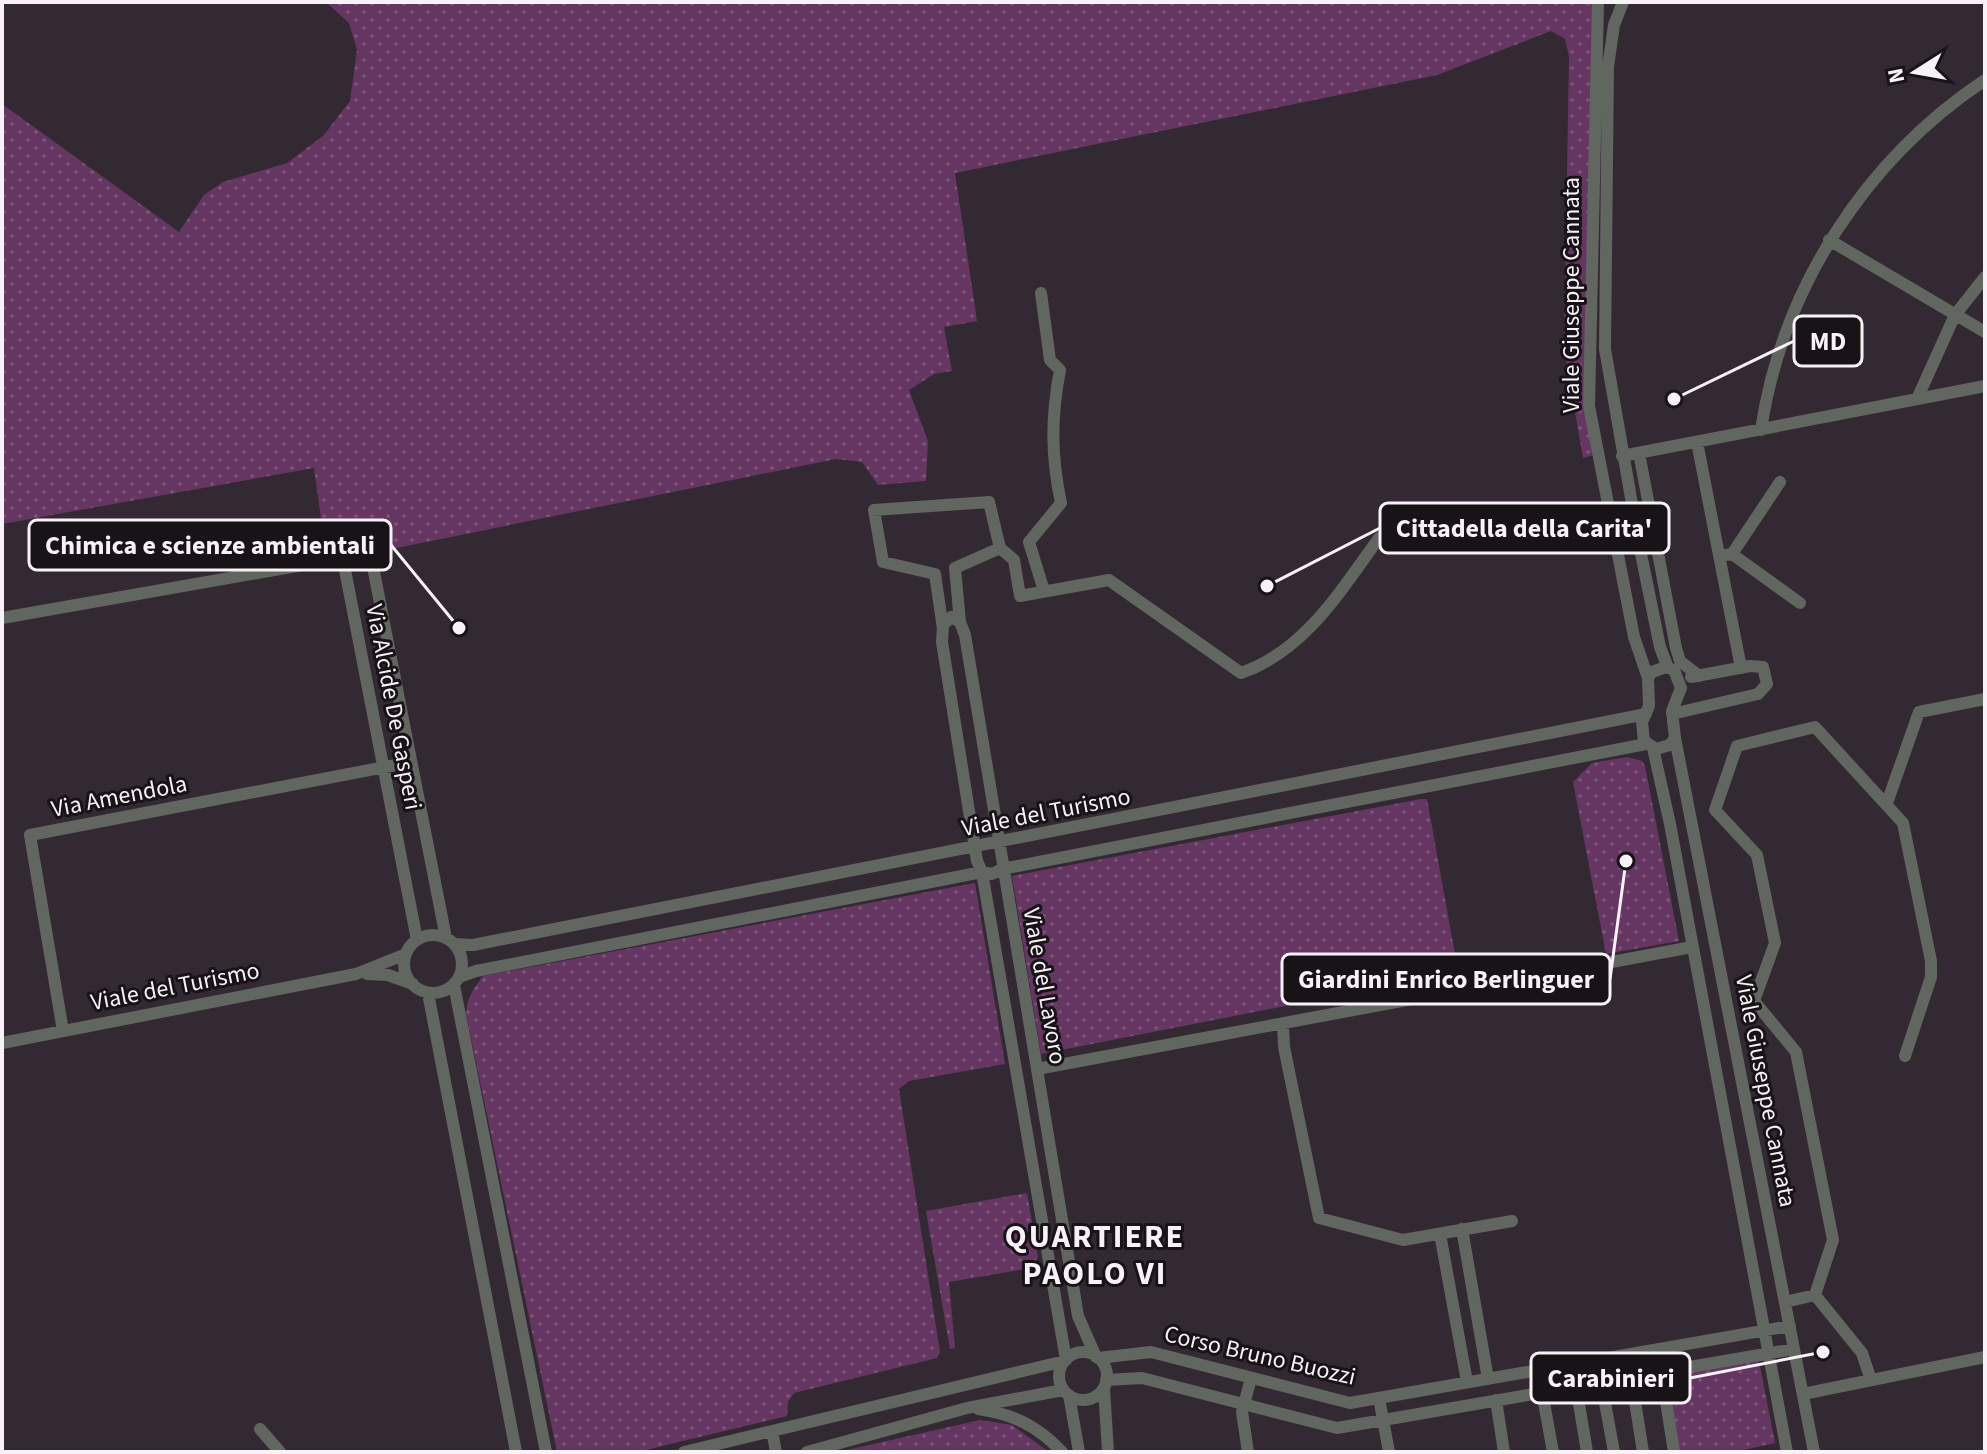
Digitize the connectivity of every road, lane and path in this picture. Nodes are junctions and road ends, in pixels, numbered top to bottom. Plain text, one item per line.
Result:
1 (1598, 2) edge
2 (1623, 2) edge
3 (1985, 80) edge
4 (1829, 240) junction
5 (1985, 277) edge
6 (1041, 293) dead end
7 (1955, 315) junction
8 (1985, 332) edge
9 (1984, 390) edge
10 (1917, 399) junction
11 (1761, 430) junction
12 (1697, 442) junction
13 (1639, 453) junction
14 (1622, 456) junction
15 (1780, 482) dead end
16 (1379, 538) dead end
17 (1000, 548) junction
18 (1726, 555) junction
19 (348, 557) junction
20 (1044, 591) junction
21 (1800, 603) dead end
22 (2, 618) edge
23 (960, 622) junction
24 (943, 629) junction
25 (1668, 668) junction
26 (1741, 668) junction
27 (1699, 676) junction
28 (1648, 678) junction
29 (1679, 679) junction
30 (1985, 699) edge
31 (1646, 714) junction
32 (1672, 714) junction
33 (1675, 738) junction
34 (1495, 746) junction
35 (1649, 746) junction
36 (411, 762) junction
37 (383, 768) junction
38 (1500, 770) junction
39 (1243, 795) junction
40 (1887, 803) junction
41 (1715, 810) junction
42 (1690, 816) junction
43 (1247, 821) junction
44 (997, 844) junction
45 (978, 848) junction
46 (1002, 869) junction
47 (982, 872) junction
48 (417, 940) junction
49 (450, 941) junction
50 (1692, 947) junction
51 (406, 954) junction
52 (356, 974) junction
53 (456, 981) junction
54 (413, 984) junction
55 (428, 993) junction
56 (1754, 1001) junction
57 (1727, 1007) junction
58 (1283, 1023) junction
59 (63, 1031) junction
60 (2, 1043) edge
61 (1905, 1056) dead end
62 (1037, 1069) junction
63 (1512, 1221) dead end
64 (1462, 1229) junction
65 (1440, 1234) junction
66 (1815, 1295) junction
67 (1785, 1302) junction
68 (1790, 1326) junction
69 (1764, 1330) junction
70 (1794, 1349) junction
71 (1768, 1354) junction
72 (1097, 1357) junction
73 (1985, 1357) edge
74 (1597, 1359) junction
75 (1065, 1360) junction
76 (1538, 1370) junction
77 (1661, 1370) junction
78 (1631, 1376) junction
79 (1251, 1378) junction
80 (1488, 1379) junction
81 (1871, 1380) junction
82 (1600, 1381) junction
83 (1467, 1382) junction
84 (1105, 1384) junction
85 (1576, 1386) junction
86 (1066, 1392) junction
87 (1542, 1392) junction
88 (1803, 1394) junction
89 (1379, 1398) junction
90 (1496, 1400) junction
91 (1243, 1404) junction
92 (967, 1408) junction
93 (819, 1420) junction
94 (1384, 1420) junction
95 (260, 1429) dead end
96 (772, 1431) junction
97 (825, 1447) junction
98 (280, 1452) edge
99 (516, 1452) edge
100 (546, 1452) edge
101 (684, 1452) edge
102 (776, 1452) edge
103 (807, 1452) edge
104 (1062, 1452) edge
105 (1079, 1452) edge
106 (1108, 1452) edge
107 (1248, 1452) edge
108 (1389, 1452) edge
109 (1504, 1452) edge
110 (1553, 1452) edge
111 (1587, 1452) edge
112 (1614, 1452) edge
113 (1643, 1452) edge
114 (1674, 1452) edge
115 (1787, 1452) edge
116 (1814, 1452) edge

1 - 28 street, Viale Giuseppe Cannata
2 - 14 street, Viale Giuseppe Cannata
3 - 4 street
4 - 7 street
4 - 11 street
5 - 7 street
6 - 20 street
7 - 8 street
7 - 10 street
9 - 10 street
10 - 11 street
11 - 12 street
12 - 13 street
12 - 18 street
13 - 14 street
13 - 27 street
14 - 25 street, Viale Giuseppe Cannata
15 - 18 street
16 - 20 street
17 - 20 street
17 - 23 street, Viale del Lavoro
17 - 24 street, Viale del Lavoro
18 - 21 street
18 - 26 street
19 - 22 street
19 - 36 street, Via Alcide De Gasperi
19 - 37 street, Via Alcide De Gasperi
23 - 24 street
23 - 44 street, Viale del Lavoro
24 - 45 street, Viale del Lavoro
25 - 28 street
25 - 29 street, Viale Giuseppe Cannata
26 - 27 street
26 - 32 street
27 - 29 street
28 - 31 street, Viale Giuseppe Cannata
29 - 32 street, Viale Giuseppe Cannata
30 - 40 street
31 - 34 street, Viale del Turismo
31 - 35 street, Viale Giuseppe Cannata
32 - 33 street, Viale Giuseppe Cannata
33 - 35 street
33 - 42 street, Viale Giuseppe Cannata
34 - 38 street
34 - 39 street, Viale del Turismo
35 - 38 street, Viale del Turismo
35 - 50 street, Viale Giuseppe Cannata
36 - 37 street, Via Amendola
36 - 49 street, Via Alcide De Gasperi
37 - 48 street, Via Alcide De Gasperi
37 - 59 street, Via Amendola
38 - 43 street, Viale del Turismo
39 - 43 street
39 - 44 street, Viale del Turismo
40 - 41 street
40 - 61 street
41 - 42 street
41 - 56 street
42 - 57 street, Viale Giuseppe Cannata
43 - 46 street, Viale del Turismo
44 - 45 street, Viale del Turismo
44 - 46 street, Viale del Lavoro
45 - 47 street, Viale del Lavoro
45 - 49 street, Viale del Turismo
46 - 47 street, Viale del Turismo
46 - 62 street, Viale del Lavoro
47 - 53 street, Viale del Turismo
47 - 75 street, Viale del Lavoro
48 - 49 street
48 - 51 street
49 - 53 street
50 - 58 street
50 - 69 street, Viale Giuseppe Cannata
51 - 52 street, Viale del Turismo
51 - 54 street
52 - 54 street, Viale del Turismo
52 - 59 street, Viale del Turismo
53 - 55 street
53 - 100 street
54 - 55 street
55 - 99 street
56 - 57 street
56 - 66 street
57 - 67 street, Viale Giuseppe Cannata
58 - 62 street
58 - 65 street
59 - 60 street, Viale del Turismo
62 - 72 street, Viale del Lavoro
63 - 64 street
64 - 65 street
64 - 80 street
65 - 83 street
66 - 67 street
66 - 81 street
67 - 68 street, Viale Giuseppe Cannata
68 - 69 street, Corso Bruno Buozzi
68 - 70 street, Viale Giuseppe Cannata
69 - 71 street, Viale Giuseppe Cannata
69 - 74 street, Corso Bruno Buozzi
70 - 71 street, Corso Bruno Buozzi
70 - 88 street, Viale Giuseppe Cannata
71 - 77 street, Corso Bruno Buozzi
71 - 115 street, Viale Giuseppe Cannata
72 - 75 street
72 - 79 street, Corso Bruno Buozzi
72 - 84 street
73 - 81 street
74 - 76 street, Corso Bruno Buozzi
74 - 82 street
75 - 86 street
75 - 93 street
76 - 80 street, Corso Bruno Buozzi
76 - 87 street
77 - 78 street, Corso Bruno Buozzi
77 - 114 street
78 - 82 street, Corso Bruno Buozzi
78 - 113 street
79 - 89 street, Corso Bruno Buozzi
79 - 91 street
80 - 83 street, Corso Bruno Buozzi
81 - 88 street
82 - 85 street, Corso Bruno Buozzi
82 - 112 street
83 - 89 street, Corso Bruno Buozzi
84 - 86 street
84 - 91 street, Corso Bruno Buozzi
84 - 106 street
85 - 87 street, Corso Bruno Buozzi
85 - 111 street
86 - 92 street
86 - 105 street
87 - 90 street, Corso Bruno Buozzi
87 - 110 street
88 - 116 street, Viale Giuseppe Cannata
89 - 94 street
90 - 94 street, Corso Bruno Buozzi
90 - 109 street
91 - 94 street, Corso Bruno Buozzi
91 - 107 street
92 - 97 street
92 - 104 street
93 - 96 street
93 - 97 street
94 - 108 street
95 - 98 street
96 - 101 street
96 - 102 street
97 - 103 street

